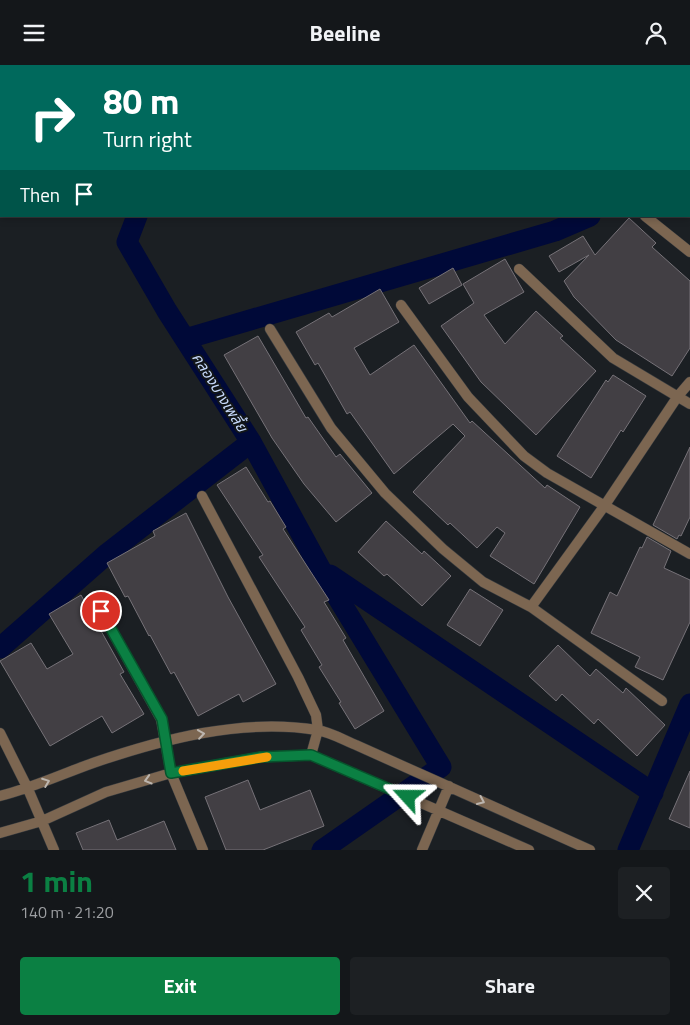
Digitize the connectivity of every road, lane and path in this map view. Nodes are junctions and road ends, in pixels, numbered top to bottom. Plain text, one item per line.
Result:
1 (646, 217) edge
2 (690, 252) edge
3 (519, 269) dead end
4 (401, 305) dead end
5 (270, 329) dead end
6 (690, 382) edge
7 (678, 396) junction
8 (690, 404) edge
9 (202, 496) dead end
10 (605, 505) junction
11 (690, 554) edge
12 (530, 607) junction
13 (101, 611) dead end
14 (662, 701) dead end
15 (318, 730) junction
16 (0, 733) edge
17 (166, 741) junction
18 (311, 755) junction
19 (171, 773) junction
20 (449, 787) junction
21 (28, 789) junction
22 (0, 796) edge
23 (439, 810) junction
24 (42, 821) junction
25 (0, 833) edge
26 (54, 850) edge
27 (203, 850) edge
28 (422, 850) edge
29 (529, 850) edge
30 (590, 850) edge

1 - 2 street
3 - 7 street
4 - 10 street
5 - 12 street
6 - 7 street
7 - 8 street
7 - 10 street
9 - 15 street
10 - 11 street
10 - 12 street
12 - 14 street
13 - 17 street
17 -> 15 street
15 - 18 street
15 - 20 street
16 - 21 street
17 - 19 street
21 -> 17 street
18 - 19 street
18 - 23 street
19 -> 24 street
19 - 27 street
20 - 23 street
20 -> 30 street
21 - 22 street
21 - 24 street
23 - 28 street
23 - 29 street
24 - 25 street
24 - 26 street

